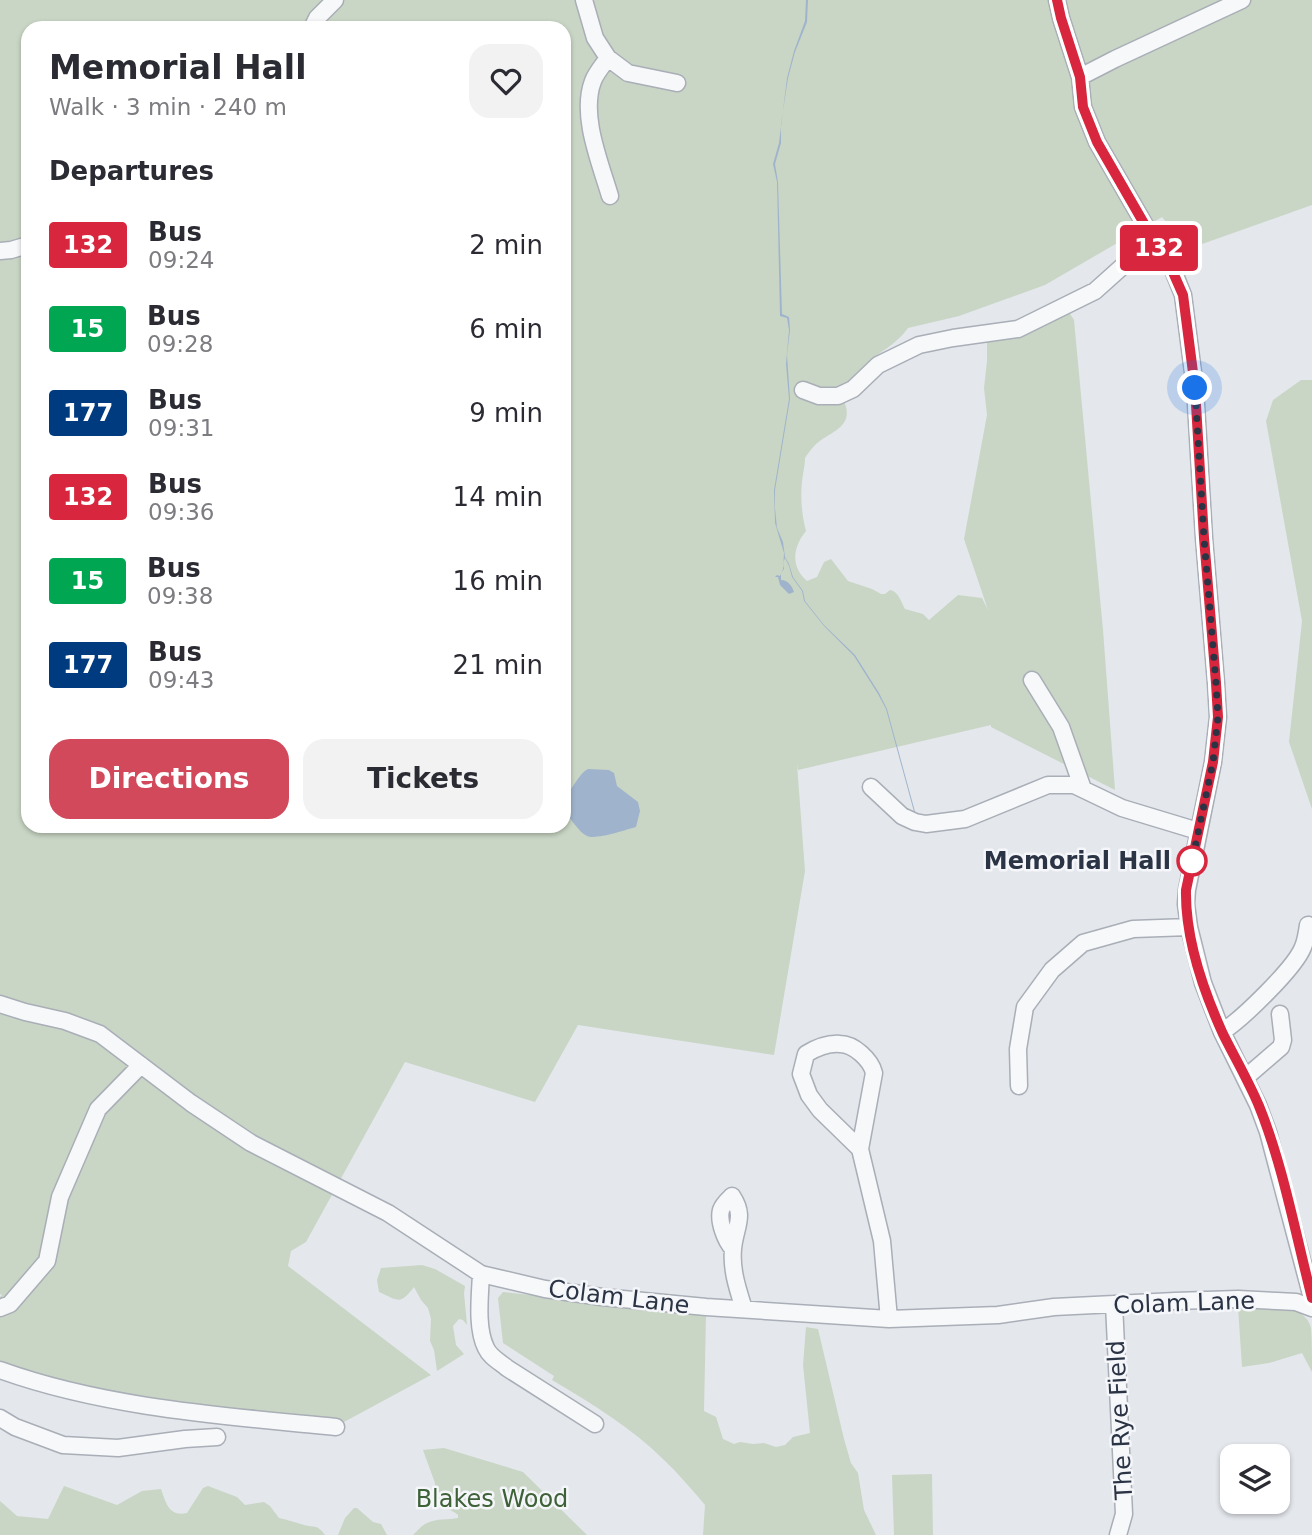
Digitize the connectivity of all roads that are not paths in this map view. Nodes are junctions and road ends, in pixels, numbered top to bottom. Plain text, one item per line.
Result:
1 (335, 0) edge
2 (584, 0) edge
3 (1057, 0) edge
4 (1242, 0) edge
5 (316, 21) edge
6 (608, 58) junction
7 (1080, 77) junction
8 (677, 83) dead end
9 (610, 196) dead end
10 (1153, 239) junction
11 (21, 247) edge
12 (0, 251) edge
13 (803, 390) dead end
14 (1032, 680) dead end
15 (871, 787) dead end
16 (1083, 789) junction
17 (1198, 831) junction
18 (1308, 925) dead end
19 (1189, 927) junction
20 (0, 1004) edge
21 (1280, 1014) dead end
22 (1222, 1032) junction
23 (1296, 1042) dead end
24 (1274, 1053) junction
25 (141, 1065) junction
26 (1245, 1078) junction
27 (1019, 1086) dead end
28 (860, 1149) junction
29 (733, 1249) dead end
30 (481, 1274) junction
31 (1312, 1298) edge
32 (1114, 1304) junction
33 (0, 1308) edge
34 (1312, 1308) edge
35 (744, 1309) junction
36 (889, 1319) junction
37 (0, 1370) edge
38 (0, 1418) edge
39 (595, 1424) dead end
40 (336, 1427) dead end
41 (217, 1437) dead end
42 (1118, 1535) edge

1 - 5 street
2 - 6 street
3 - 7 street
4 - 7 street
6 - 8 street
6 - 9 street
7 - 10 street
10 - 13 street
10 - 17 street
11 - 12 street
14 - 16 street
15 - 16 street
16 - 17 street
17 - 19 street
18 - 22 street
19 - 22 street
19 - 27 street
20 - 25 street, Colam Lane
21 - 24 street
22 - 26 street
23 - 24 street
24 - 26 street
25 - 30 street, Colam Lane
25 - 33 street
26 - 31 street
28 - 28 street
28 - 36 street
29 - 35 street
30 - 35 street, Colam Lane
30 - 39 street
32 - 34 street, Colam Lane
32 - 36 street, Colam Lane
32 - 42 street, The Rye Field
35 - 36 street, Colam Lane
37 - 40 street
38 - 41 street

